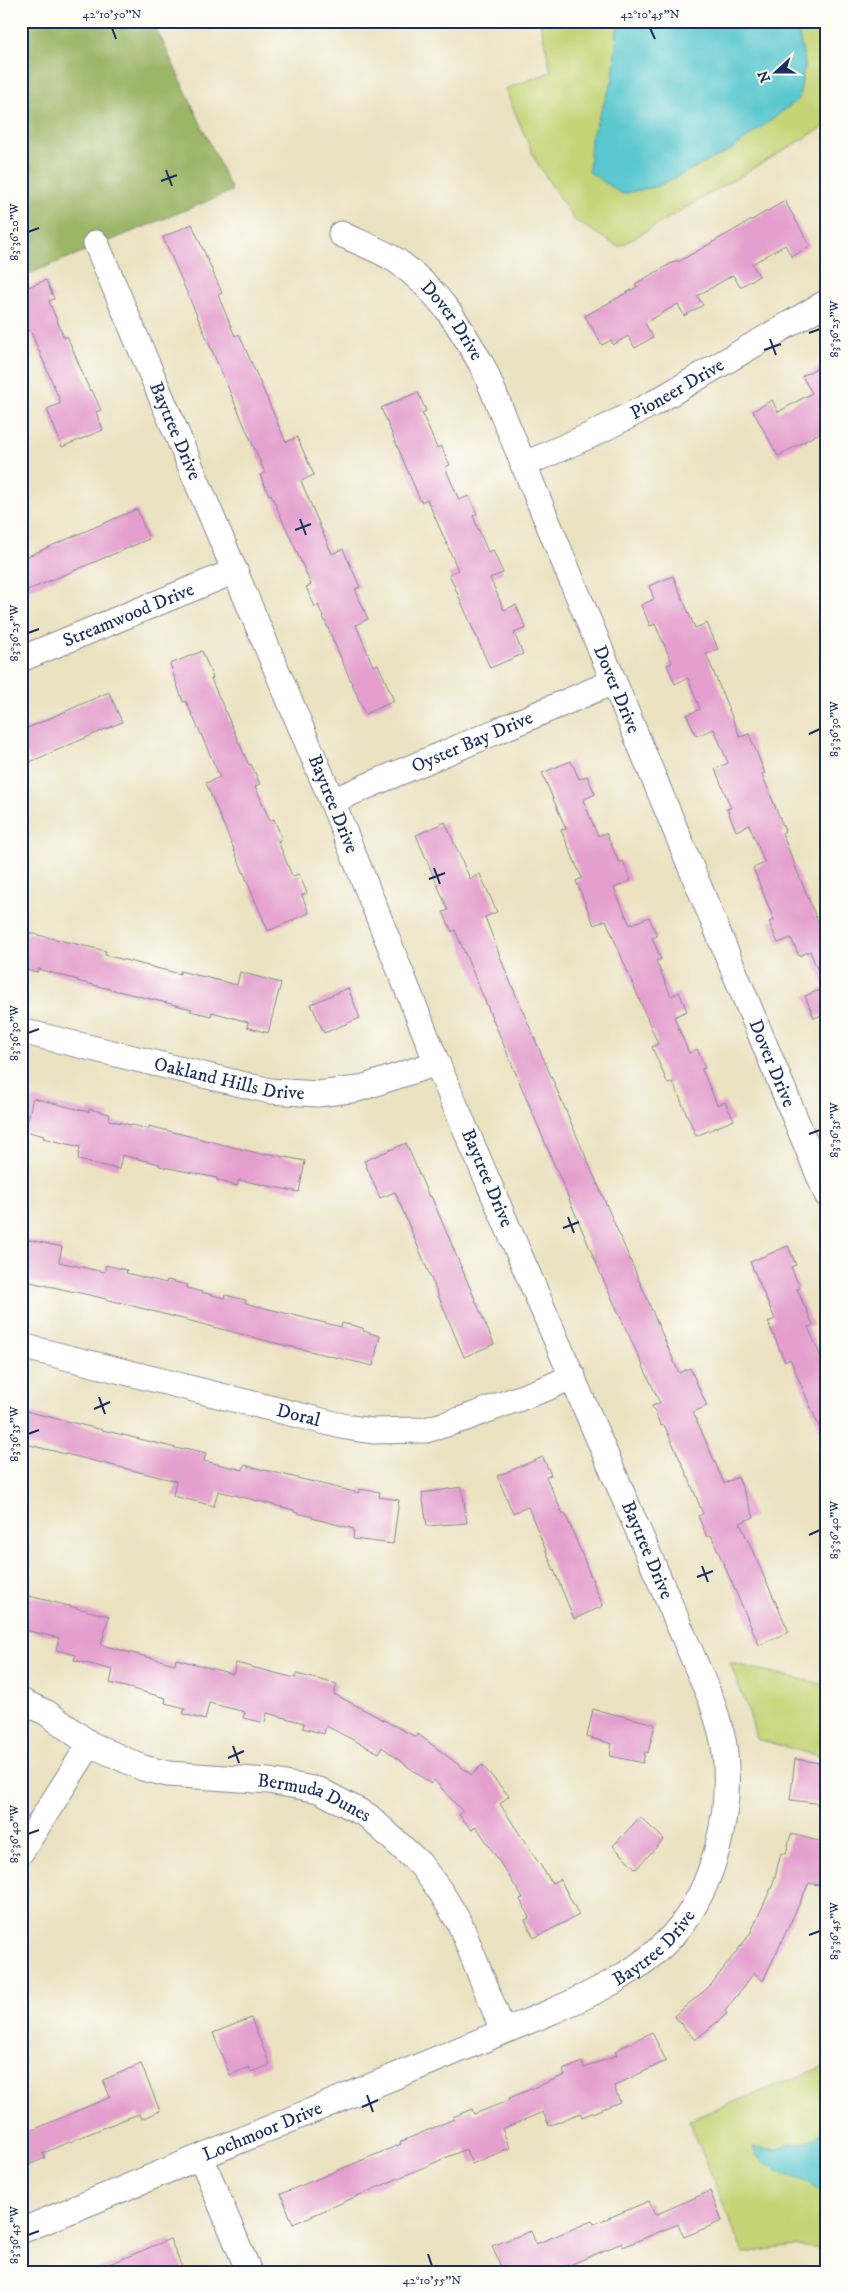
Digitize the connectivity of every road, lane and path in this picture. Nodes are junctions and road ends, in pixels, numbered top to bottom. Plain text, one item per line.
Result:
1 (341, 234) dead end
2 (96, 243) dead end
3 (827, 302) edge
4 (523, 465) junction
5 (235, 571) junction
6 (21, 659) edge
7 (613, 682) junction
8 (332, 801) junction
9 (21, 1030) edge
10 (437, 1063) junction
11 (827, 1196) edge
12 (21, 1346) edge
13 (573, 1376) junction
14 (21, 1701) edge
15 (90, 1744) junction
16 (21, 1852) edge
17 (503, 2031) junction
18 (201, 2157) junction
19 (21, 2231) edge
20 (248, 2272) edge

1 - 4 street, Dover Drive
2 - 5 street, Baytree Drive
3 - 4 street, Pioneer Drive
4 - 7 street, Dover Drive
5 - 6 street, Streamwood Drive
5 - 8 street, Baytree Drive
7 - 8 street, Oyster Bay Drive
7 - 11 street, Dover Drive
8 - 10 street, Baytree Drive
9 - 10 street, Oakland Hills Drive
10 - 13 street, Baytree Drive
12 - 13 street, Doral
13 - 17 street, Baytree Drive
14 - 15 street, Bermuda Dunes
15 - 16 street
15 - 17 street, Bermuda Dunes
17 - 18 street, Lochmoor Drive
18 - 19 street, Lochmoor Drive
18 - 20 street

